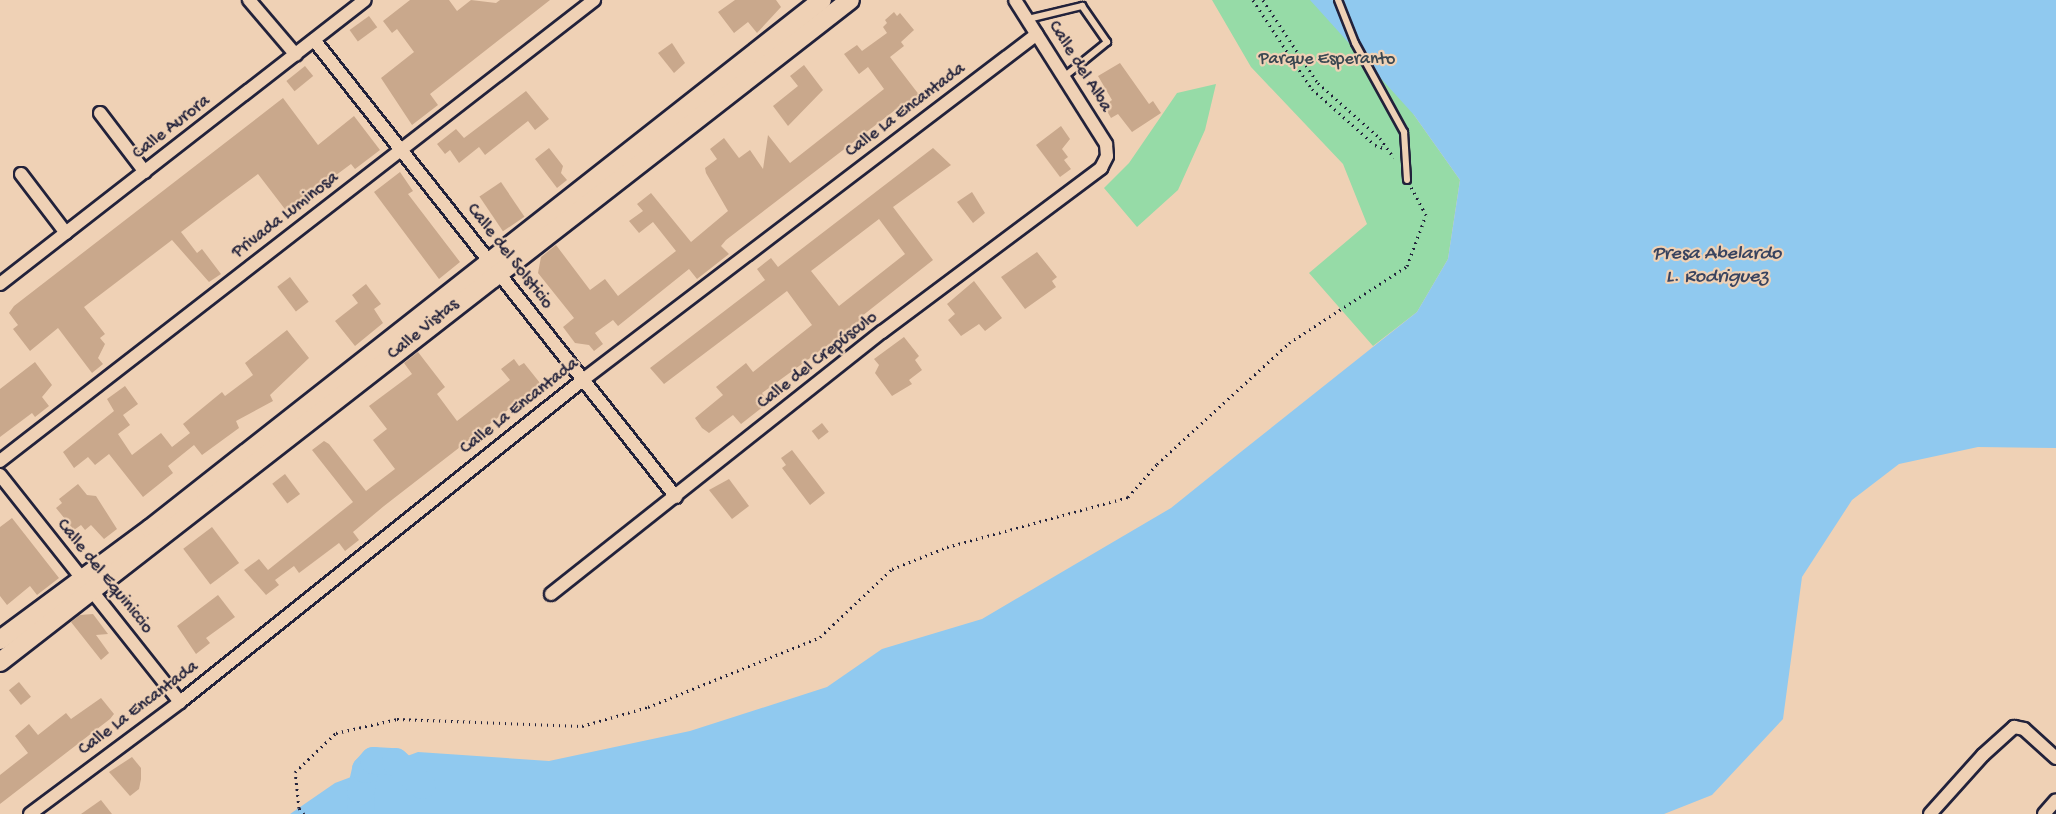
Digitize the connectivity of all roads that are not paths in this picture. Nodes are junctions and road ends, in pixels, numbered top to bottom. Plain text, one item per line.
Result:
1 (249, 0) edge
2 (365, 0) edge
3 (594, 0) edge
4 (822, 0) edge
5 (850, 0) edge
6 (1015, 0) edge
7 (1338, 0) edge
8 (1027, 19) junction
9 (796, 31) junction
10 (1037, 34) junction
11 (314, 40) junction
12 (296, 55) junction
13 (1064, 77) junction
14 (100, 113) dead end
15 (402, 150) junction
16 (1107, 156) joint
17 (145, 172) junction
18 (21, 174) dead end
19 (1407, 180) road end
20 (66, 233) junction
21 (492, 266) junction
22 (0, 284) edge
23 (584, 379) junction
24 (0, 461) edge
25 (0, 475) edge
26 (676, 497) junction
27 (88, 584) junction
28 (552, 594) dead end
29 (0, 640) edge
30 (0, 662) edge
31 (180, 702) junction
32 (2056, 758) edge
33 (2056, 800) edge
34 (30, 814) edge
35 (1930, 814) edge
36 (2044, 814) edge

1 - 12 street
2 - 11 street, Calle Aurora
3 - 15 street, Privada Luminosa
4 - 9 street, Calle Vistas
5 - 9 street, Calle Vistas
6 - 8 street, Calle del Alba
7 - 19 lane
8 - 10 street, Calle del Alba
8 - 13 lane
9 - 21 street, Calle Vistas
10 - 13 street, Calle del Alba
10 - 23 street, Calle La Encantada
11 - 12 street, Calle Aurora
11 - 15 street, Calle del Solsticio
12 - 17 street, Calle Aurora
13 - 16 street, Calle del Alba
14 - 17 street
15 - 21 street, Calle del Solsticio
15 - 24 street, Privada Luminosa
16 - 26 street, Calle del Crepúsculo
17 - 20 street, Calle Aurora
18 - 20 street
20 - 22 street, Calle Aurora
21 - 23 street, Calle del Solsticio
21 - 27 street, Calle Vistas
23 - 26 street, Calle del Solsticio
23 - 31 street, Calle La Encantada
25 - 27 street, Calle del Equiniccio
26 - 28 street, Calle del Crepúsculo
27 - 29 street, Calle Vistas
27 - 30 street, Calle Vistas
27 - 31 street, Calle del Equiniccio
31 - 34 street, Calle La Encantada
32 - 35 street
33 - 36 street

